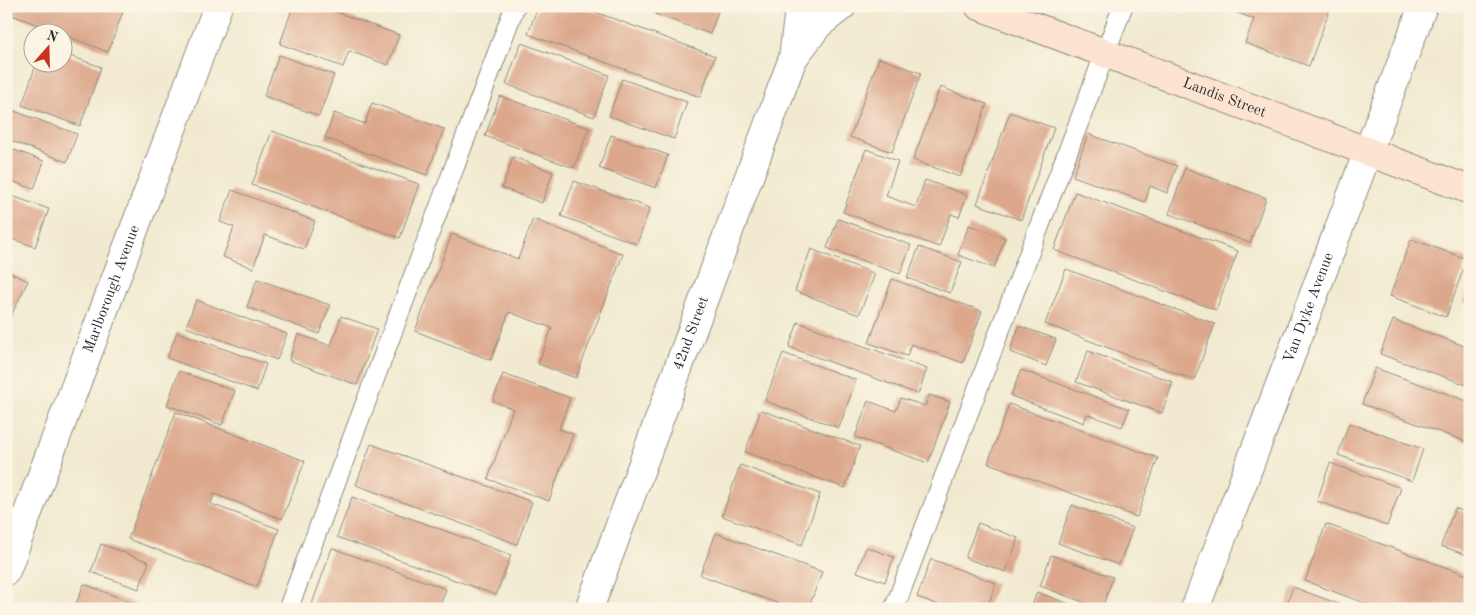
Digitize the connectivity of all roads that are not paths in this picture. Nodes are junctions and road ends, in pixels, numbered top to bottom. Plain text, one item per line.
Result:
1 (218, 6) edge
2 (515, 6) edge
3 (797, 6) edge
4 (842, 6) edge
5 (979, 6) edge
6 (1123, 6) edge
7 (1423, 6) edge
8 (1106, 54) junction
9 (793, 58) junction
10 (1368, 152) junction
11 (1470, 190) edge
12 (6, 571) edge
13 (288, 609) edge
14 (589, 609) edge
15 (894, 609) edge
16 (1195, 609) edge

1 - 12 street, Marlborough Avenue
2 - 13 lane
3 - 9 street, 42nd Street
4 - 9 street, 42nd Street
5 - 8 street, Landis Street
6 - 8 lane
7 - 10 street, Van Dyke Avenue
8 - 10 street, Landis Street
8 - 15 lane
9 - 14 street, 42nd Street
10 - 11 street, Landis Street
10 - 16 street, Van Dyke Avenue

